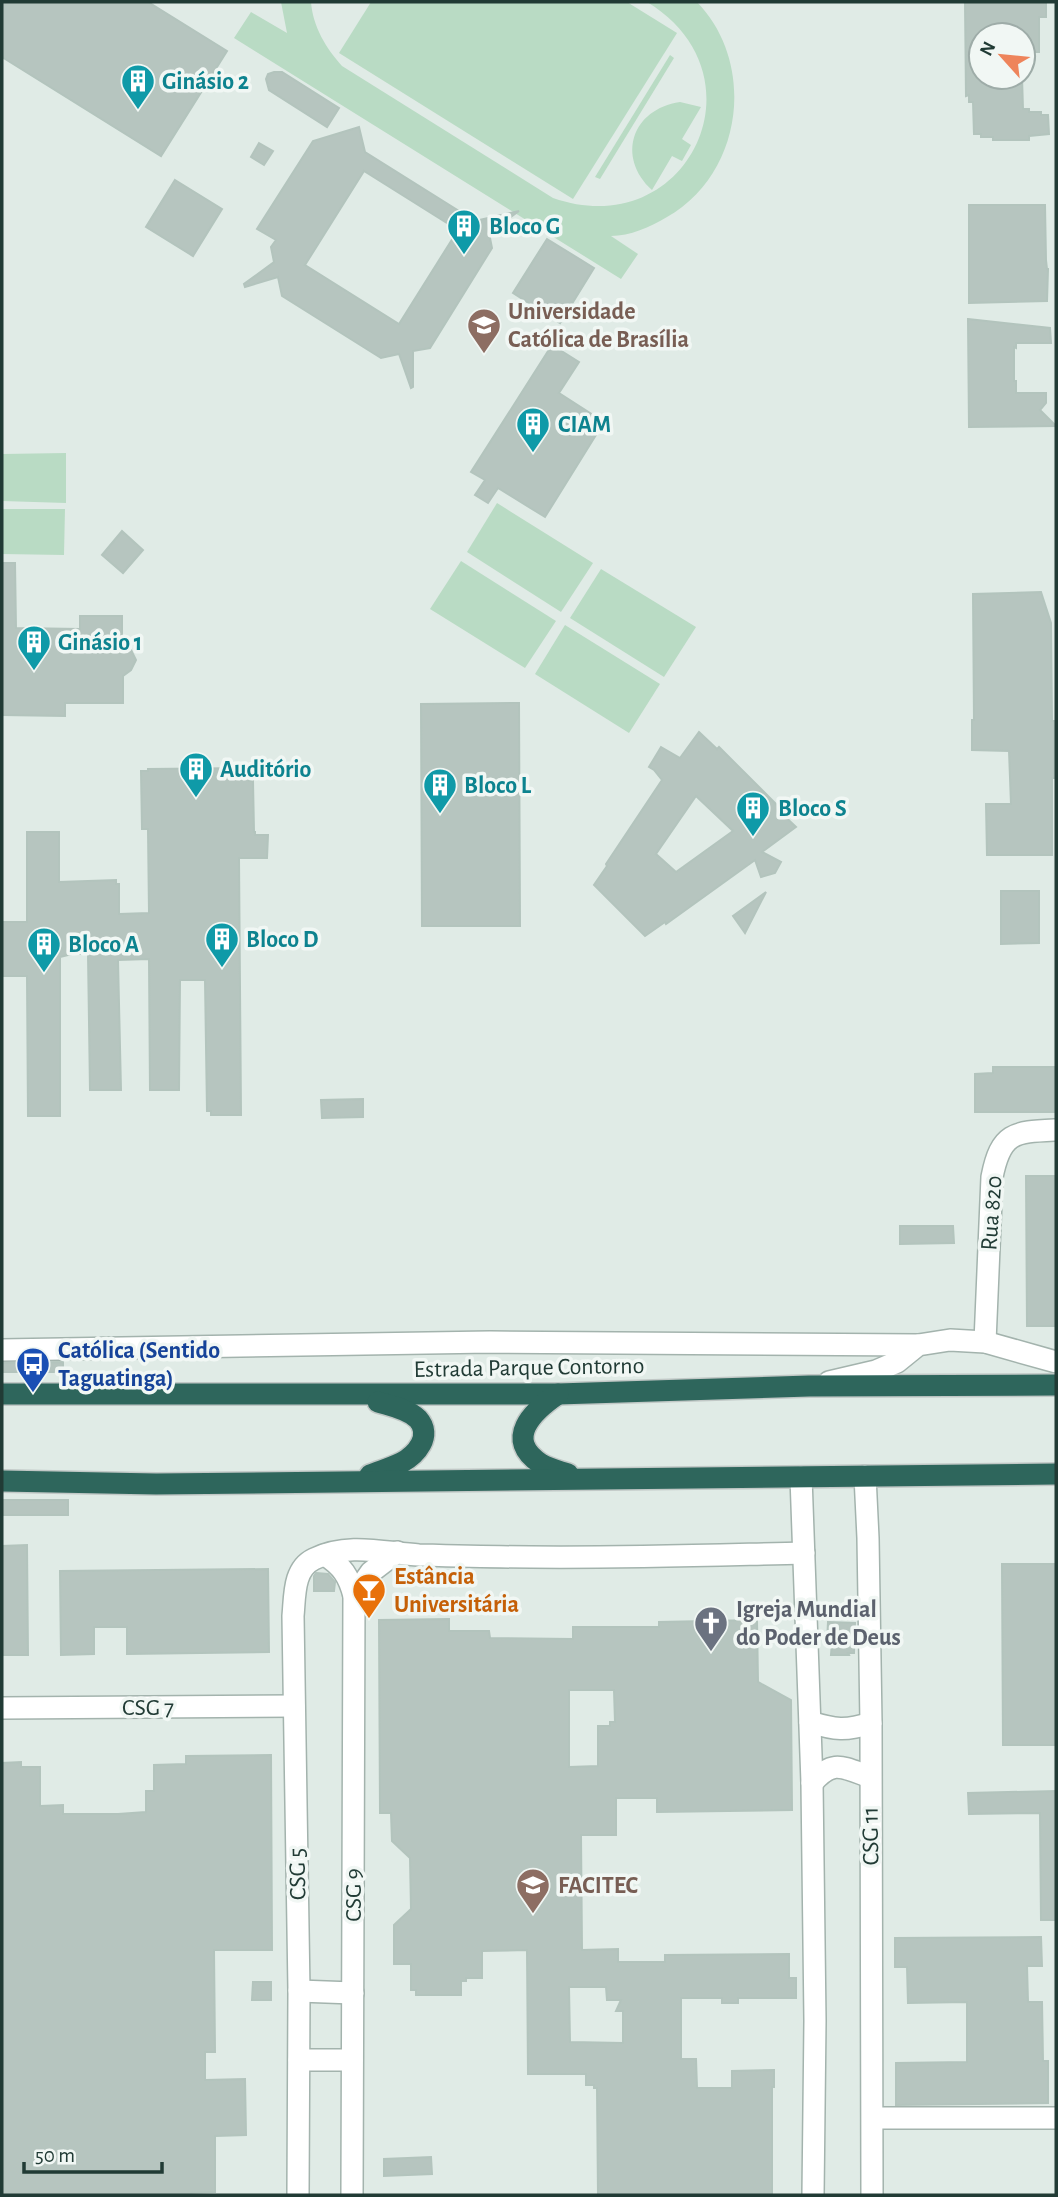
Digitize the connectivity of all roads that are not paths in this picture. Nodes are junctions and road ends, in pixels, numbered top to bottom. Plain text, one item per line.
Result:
1 (1056, 1130) edge
2 (985, 1342) junction
3 (918, 1345) junction
4 (2, 1350) edge
5 (1056, 1362) edge
6 (1056, 1385) edge
7 (809, 1386) junction
8 (2, 1394) edge
9 (558, 1394) junction
10 (352, 1395) junction
11 (1056, 1474) edge
12 (865, 1476) junction
13 (801, 1477) junction
14 (577, 1478) junction
15 (355, 1480) junction
16 (2, 1481) edge
17 (393, 1551) junction
18 (804, 1553) junction
19 (319, 1557) junction
20 (355, 1595) junction
21 (294, 1706) junction
22 (2, 1708) edge
23 (810, 1722) junction
24 (871, 1723) junction
25 (870, 1777) junction
26 (812, 1783) junction
27 (299, 1991) junction
28 (353, 1993) junction
29 (299, 2060) junction
30 (352, 2060) junction
31 (873, 2118) junction
32 (1056, 2118) edge
33 (298, 2195) edge
34 (352, 2195) edge
35 (813, 2195) edge
36 (872, 2195) edge

1 - 2 street, Rua 820
2 - 3 street
2 - 5 street
3 - 4 street
3 - 7 street
6 - 7 highway, Estrada Parque Contorno
7 - 9 highway, Estrada Parque Contorno
8 - 10 highway, Estrada Parque Contorno
9 - 10 highway, Estrada Parque Contorno
9 - 14 highway
10 - 15 highway
11 - 12 highway
12 - 13 highway
12 - 24 street, CSG 11
13 - 14 highway
13 - 18 street
14 - 15 highway
15 - 16 highway
17 - 18 street
17 - 19 street
17 - 20 street
18 - 23 street
19 - 20 street, CSG 9
19 - 21 street, CSG 5
20 - 28 street, CSG 9
21 - 22 street, CSG 7
21 - 27 street, CSG 5
23 - 24 street
23 - 26 street
24 - 25 street, CSG 11
25 - 26 street
25 - 31 street, CSG 11
26 - 35 street
27 - 28 street
27 - 29 street, CSG 5
28 - 30 street, CSG 9
29 - 30 street
29 - 33 street, CSG 5
30 - 34 street, CSG 9
31 - 32 street
31 - 36 street, CSG 11

